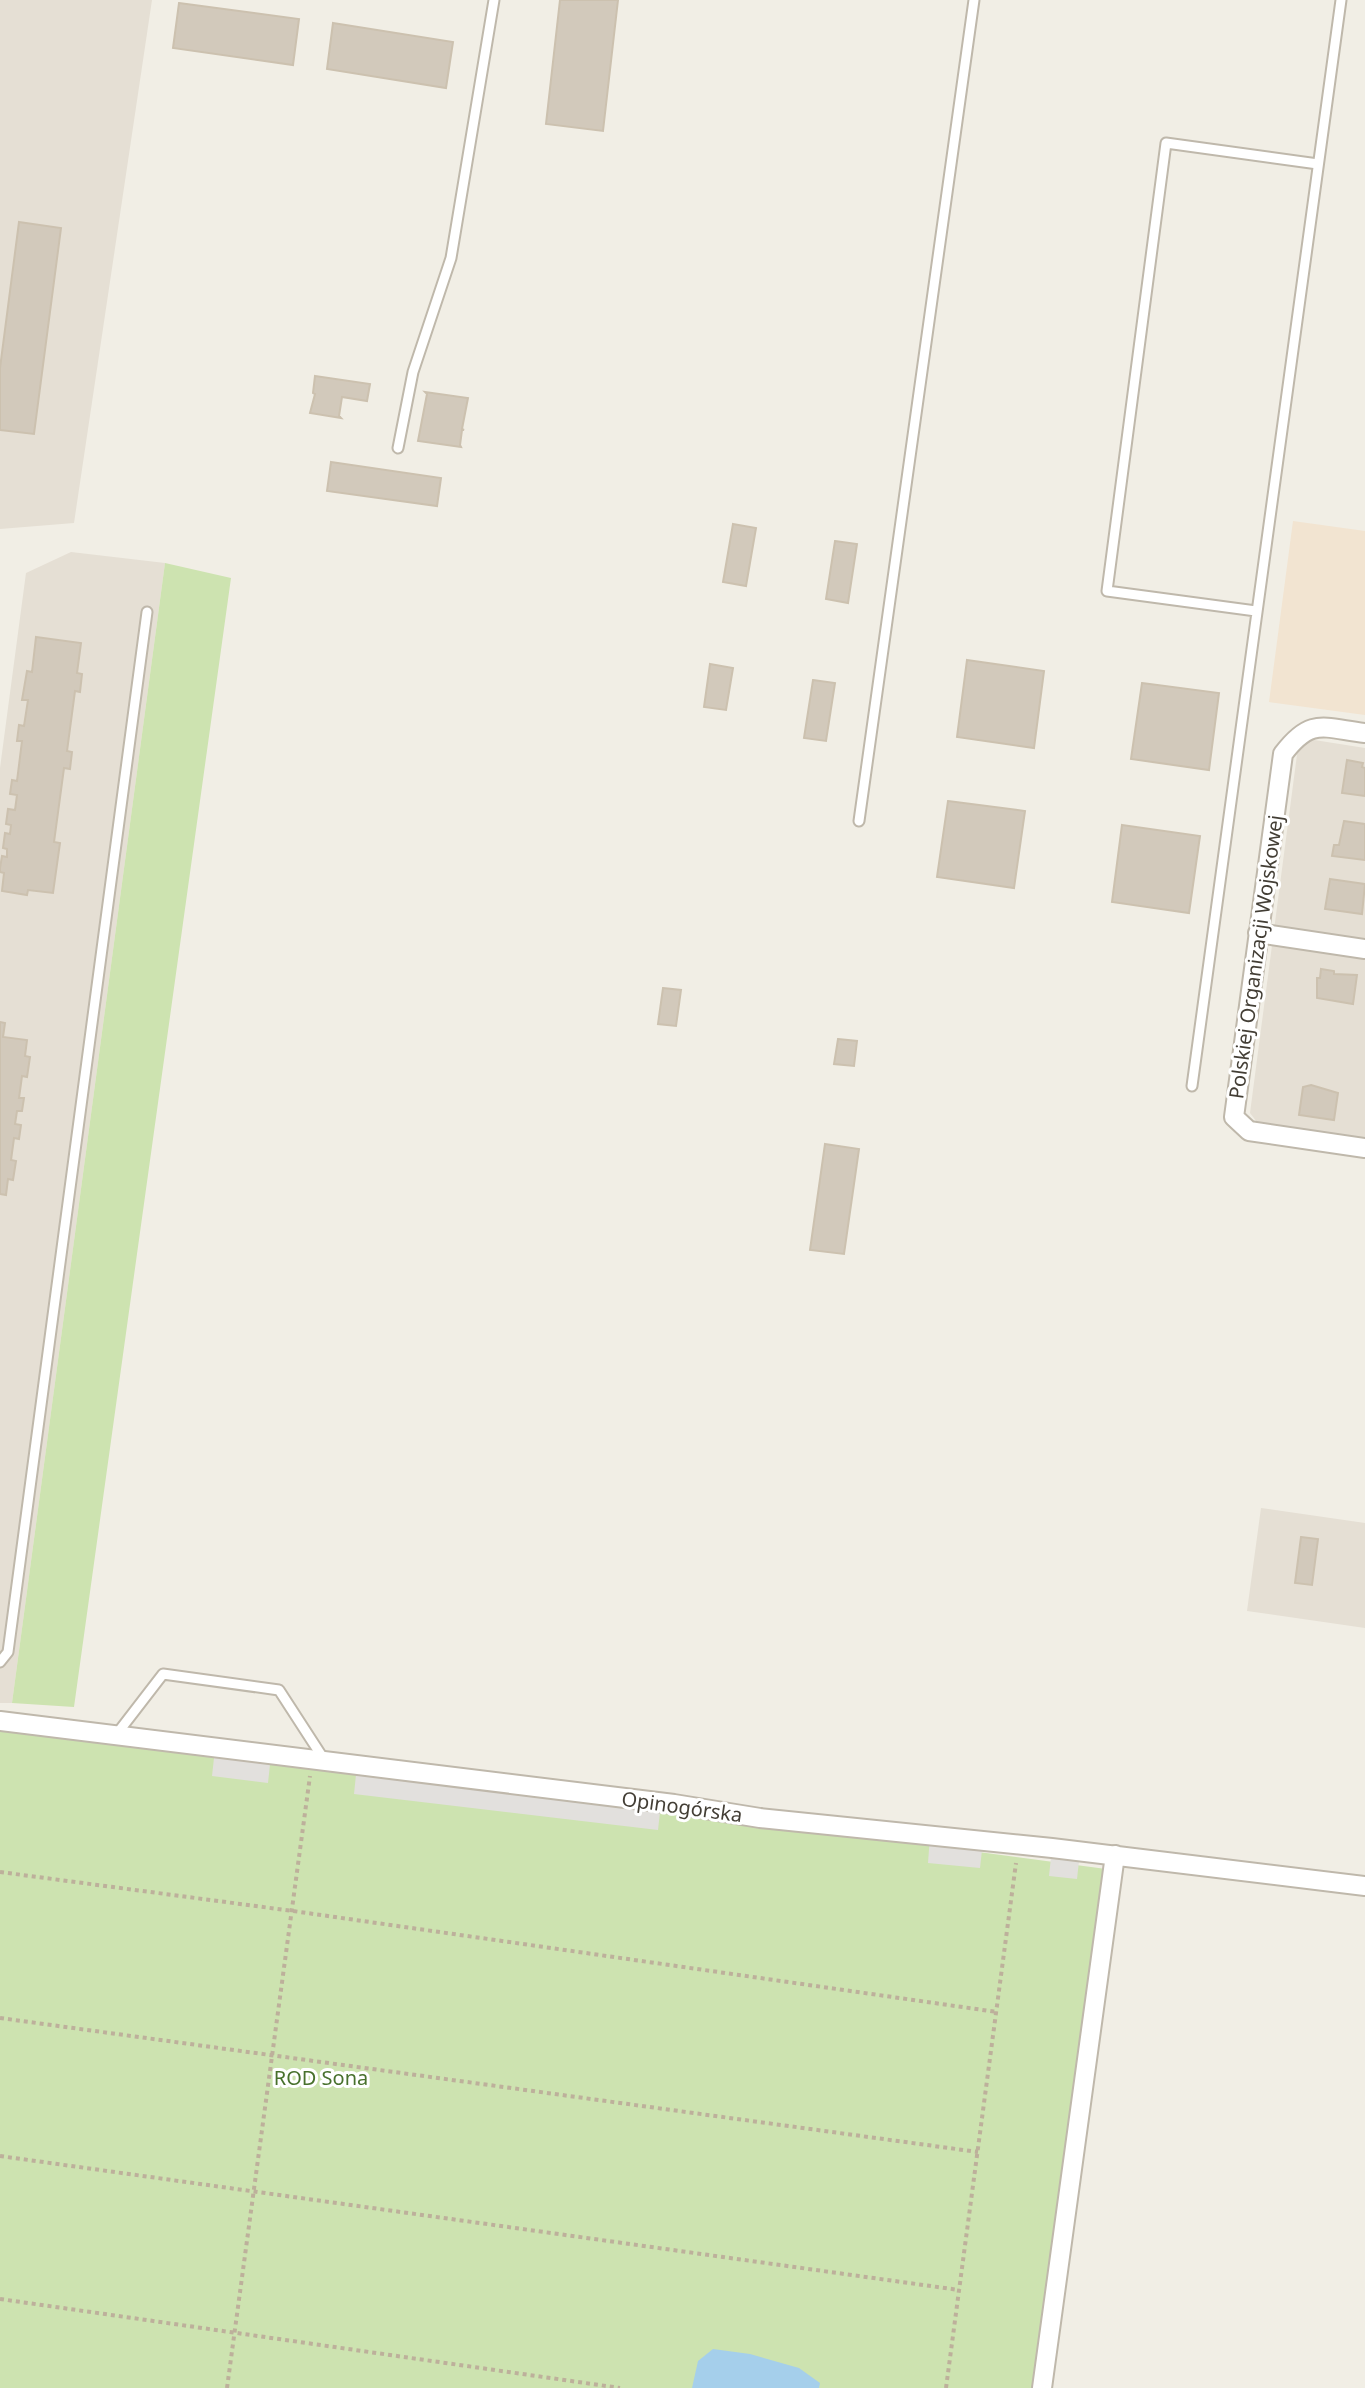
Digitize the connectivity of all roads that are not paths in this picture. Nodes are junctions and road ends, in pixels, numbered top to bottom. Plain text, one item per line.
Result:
1 (494, 0) edge
2 (974, 0) edge
3 (1341, 0) edge
4 (1318, 164) junction
5 (398, 448) dead end
6 (1256, 611) junction
7 (147, 612) dead end
8 (1365, 733) edge
9 (859, 821) dead end
10 (1258, 933) junction
11 (1365, 949) edge
12 (1192, 1086) dead end
13 (1365, 1148) edge
14 (0, 1662) edge
15 (0, 1721) edge
16 (116, 1735) junction
17 (318, 1760) junction
18 (1115, 1855) junction
19 (1365, 1886) edge
20 (1042, 2388) edge

1 - 5 lane
2 - 9 lane
3 - 4 lane
4 - 6 lane
4 - 6 lane
6 - 12 lane
7 - 14 lane
8 - 10 street, Polskiej Organizacji Wojskowej
10 - 11 street
10 - 13 street, Polskiej Organizacji Wojskowej
15 - 16 street, Opinogórska
16 - 17 street, Opinogórska
16 - 17 lane
17 - 18 street, Opinogórska
18 - 19 street, Opinogórska
18 - 20 street

